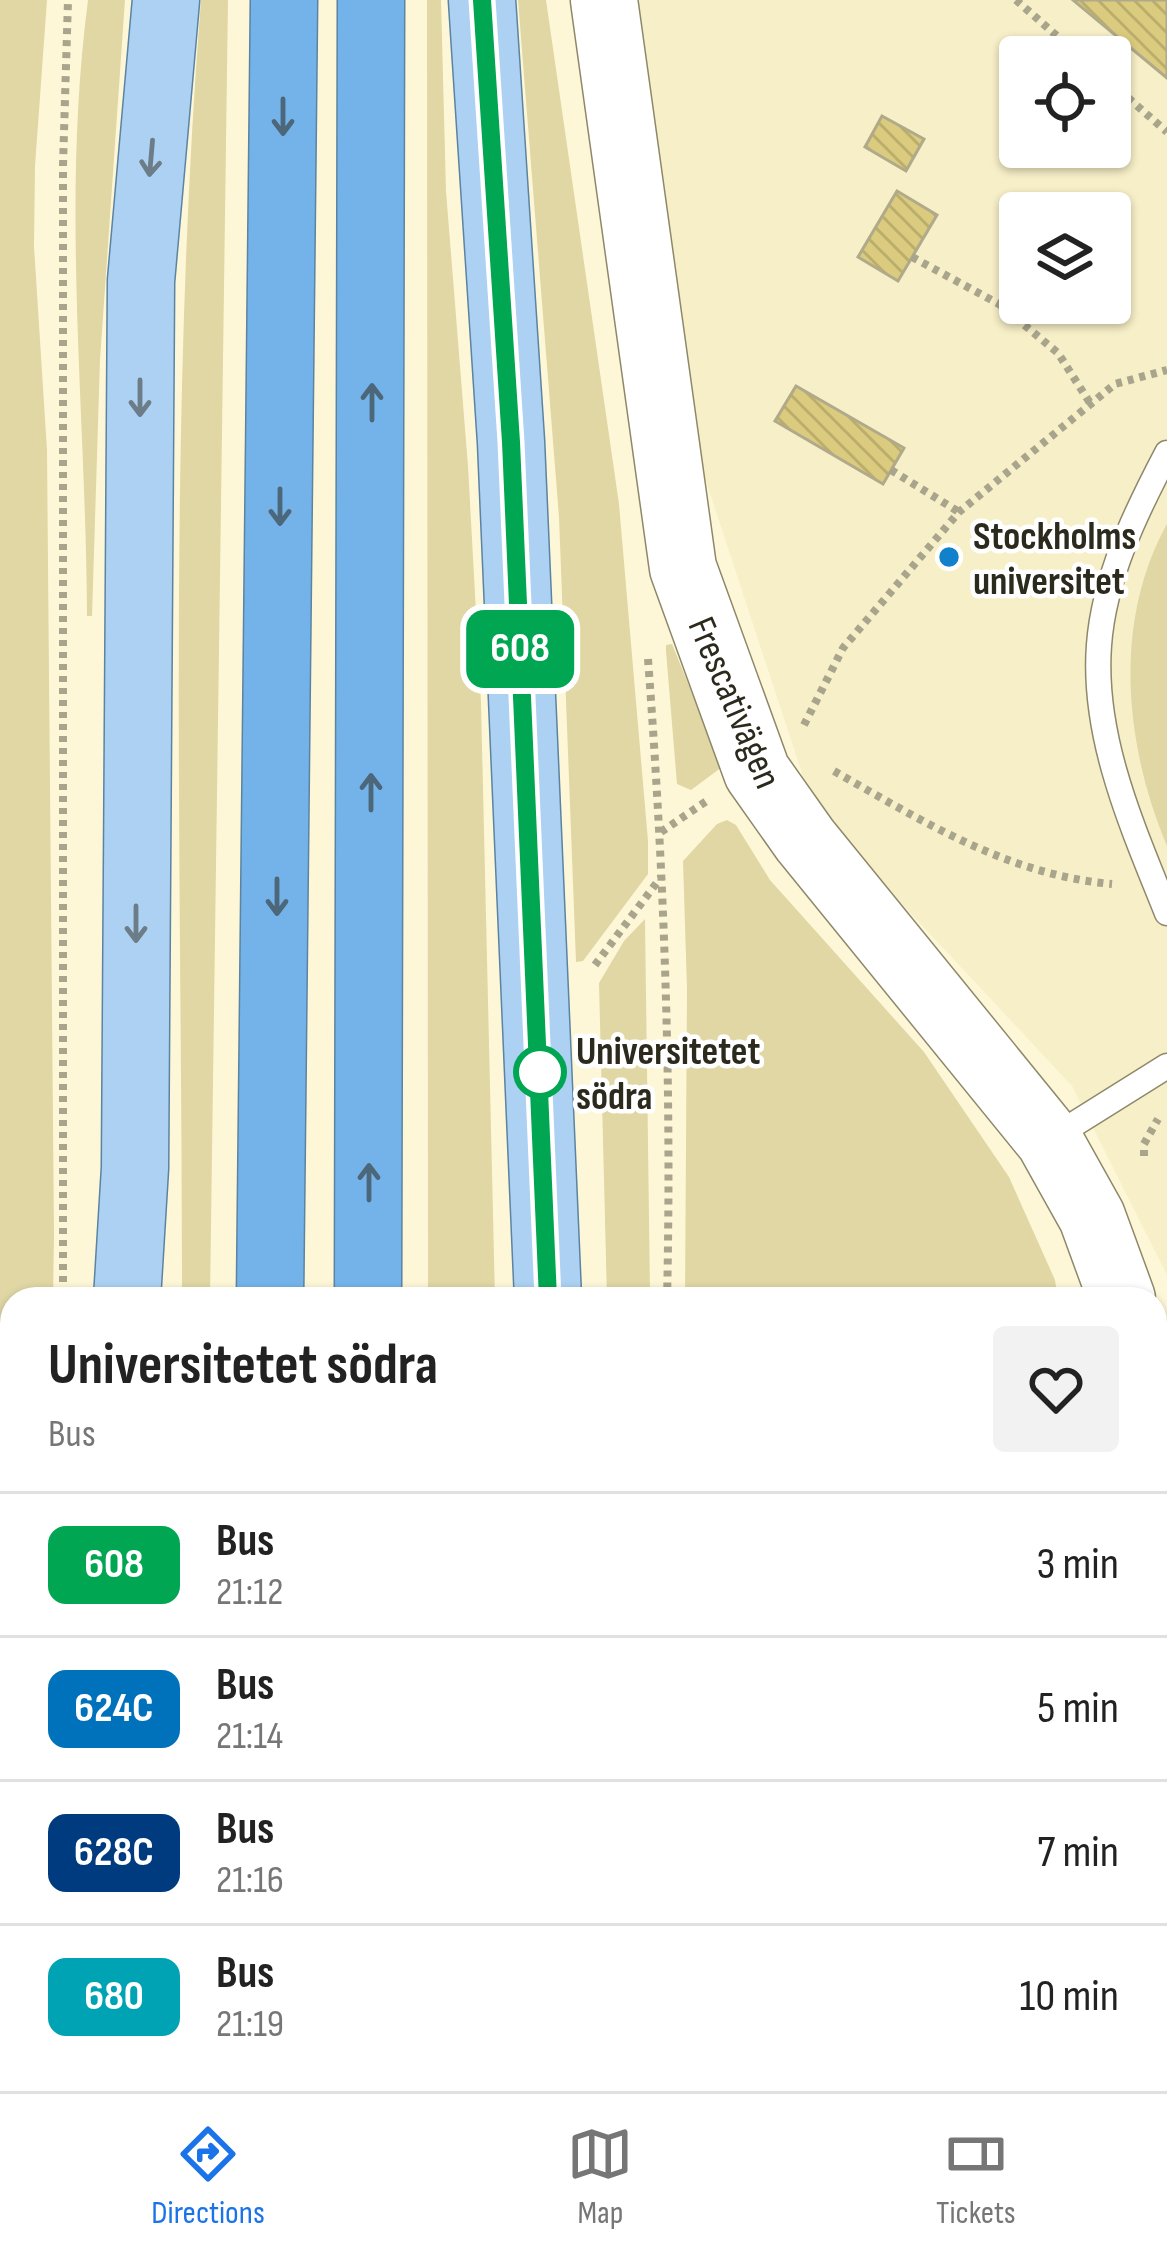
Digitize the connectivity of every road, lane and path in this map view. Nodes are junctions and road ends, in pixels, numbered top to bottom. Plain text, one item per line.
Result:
1 (68, 0) edge
2 (166, 0) edge
3 (284, 0) edge
4 (371, 0) edge
5 (482, 0) edge
6 (604, 0) edge
7 (1016, 0) edge
8 (1057, 36) edge
9 (1131, 100) edge
10 (1167, 132) edge
11 (912, 257) dead end
12 (1167, 370) edge
13 (1090, 403) junction
14 (1167, 453) edge
15 (891, 470) dead end
16 (958, 512) junction
17 (647, 646) dead end
18 (833, 770) dead end
19 (757, 772) junction
20 (661, 832) junction
21 (662, 875) junction
22 (1157, 888) junction
23 (1167, 913) edge
24 (585, 978) dead end
25 (1167, 1066) edge
26 (1167, 1109) edge
27 (1049, 1140) junction
28 (1144, 1156) dead end
29 (135, 1168) junction
30 (63, 1287) edge
31 (128, 1287) edge
32 (153, 1287) edge
33 (270, 1287) edge
34 (368, 1287) edge
35 (547, 1287) edge
36 (667, 1287) edge
37 (1118, 1287) edge

1 - 30 path
2 -> 29 main road
3 -> 33 highway
34 -> 4 highway
5 - 35 main road
6 - 19 street, Frescativägen
7 - 8 path
9 - 10 path
11 - 13 path
12 - 13 path
13 - 16 path
14 - 22 lane
15 - 16 path
16 - 19 path
17 - 20 path
18 - 22 path
19 - 20 path
19 - 27 street, Frescativägen
20 - 21 path
21 - 24 path
21 - 36 path
22 - 23 lane
25 - 27 lane
26 - 28 path
27 - 37 street, Frescativägen
29 - 31 main road
29 - 32 main road

